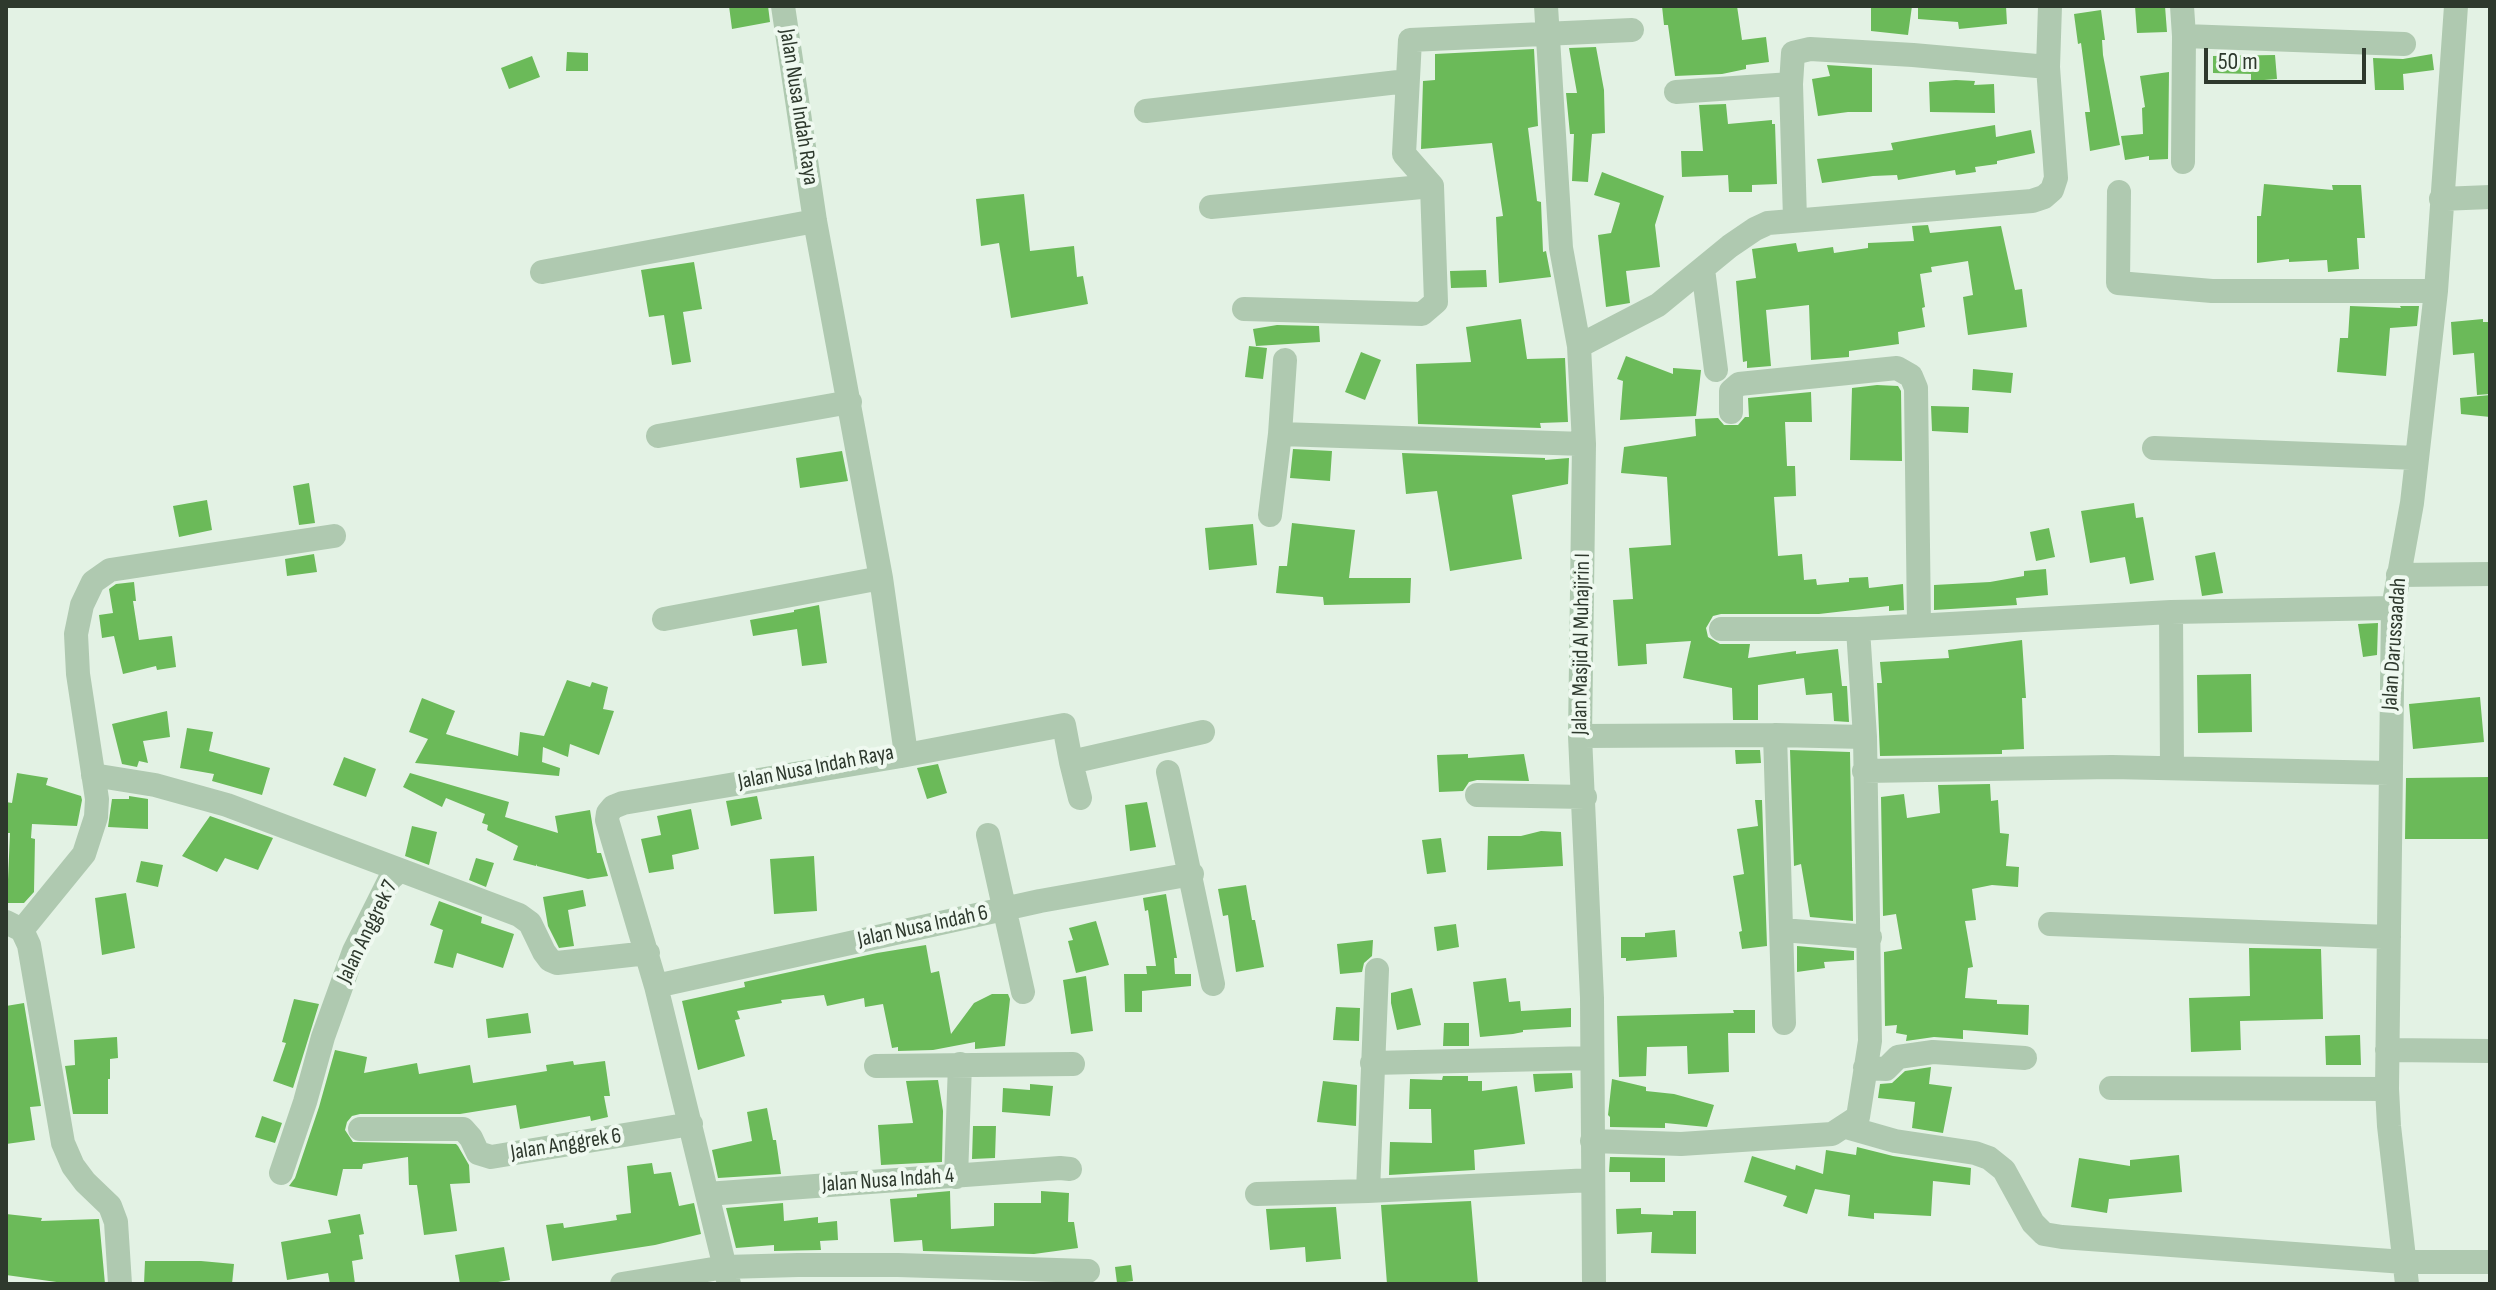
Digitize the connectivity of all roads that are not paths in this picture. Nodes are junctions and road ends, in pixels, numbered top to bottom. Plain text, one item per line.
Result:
1 (783, 6) edge
2 (1546, 6) edge
3 (2050, 6) edge
4 (2182, 6) edge
5 (2456, 6) edge
6 (1632, 30) dead end
7 (1549, 34) junction
8 (2184, 36) junction
9 (2404, 44) dead end
10 (2048, 67) junction
11 (1407, 81) junction
12 (1791, 84) junction
13 (1676, 92) dead end
14 (1146, 111) dead end
15 (2183, 162) dead end
16 (1432, 186) junction
17 (2119, 192) dead end
18 (2490, 197) edge
19 (2441, 199) junction
20 (1211, 207) dead end
21 (1795, 219) junction
22 (815, 221) junction
23 (1703, 269) junction
24 (542, 272) dead end
25 (2436, 291) junction
26 (1244, 309) dead end
27 (1579, 346) junction
28 (1285, 360) dead end
29 (1716, 370) dead end
30 (850, 402) junction
31 (1731, 412) dead end
32 (1280, 434) junction
33 (658, 436) dead end
34 (1584, 444) junction
35 (2154, 448) dead end
36 (2417, 458) junction
37 (1270, 515) dead end
38 (334, 536) dead end
39 (2490, 574) edge
40 (2398, 575) junction
41 (881, 578) junction
42 (2393, 608) junction
43 (2171, 612) junction
44 (664, 619) dead end
45 (1919, 625) junction
46 (1721, 629) dead end
47 (1858, 629) junction
48 (1203, 732) dead end
49 (1775, 735) junction
50 (1580, 736) junction
51 (1865, 737) junction
52 (901, 756) junction
53 (1071, 762) junction
54 (2172, 768) junction
55 (1864, 771) junction
56 (1168, 772) dead end
57 (2389, 773) junction
58 (93, 775) junction
59 (1477, 795) dead end
60 (1585, 797) junction
61 (1080, 798) dead end
62 (988, 835) dead end
63 (400, 870) junction
64 (1192, 874) junction
65 (1005, 909) junction
66 (2050, 924) dead end
67 (14, 926) edge
68 (1782, 930) junction
69 (1870, 937) junction
70 (2389, 937) junction
71 (648, 953) junction
72 (1377, 970) dead end
73 (1213, 984) dead end
74 (656, 986) junction
75 (1023, 992) dead end
76 (1784, 1023) dead end
77 (2387, 1050) junction
78 (2490, 1051) edge
79 (1592, 1058) junction
80 (2025, 1058) dead end
81 (1372, 1063) junction
82 (960, 1064) junction
83 (1073, 1064) dead end
84 (876, 1066) dead end
85 (1865, 1068) junction
86 (2111, 1088) dead end
87 (2387, 1089) junction
88 (691, 1124) junction
89 (1846, 1127) junction
90 (360, 1129) dead end
91 (1592, 1141) junction
92 (1070, 1169) dead end
93 (281, 1173) dead end
94 (956, 1177) junction
95 (1592, 1180) junction
96 (1368, 1191) junction
97 (707, 1194) junction
98 (1257, 1194) dead end
99 (2490, 1262) edge
100 (1088, 1271) dead end
101 (2406, 1273) edge
102 (727, 1276) edge
103 (120, 1284) edge
104 (622, 1284) edge
105 (1594, 1284) edge

1 - 22 street, Jalan Nusa Indah Raya
2 - 7 street, Jalan Masjid Al Muhajirin I
3 - 10 street
4 - 8 street
5 - 19 street, Jalan Darussaadah
6 - 7 street
7 - 11 street
7 - 27 street, Jalan Masjid Al Muhajirin I
8 - 9 street
8 - 15 street
10 - 12 street
10 - 21 street
11 - 14 street
11 - 16 street
12 - 13 street
12 - 21 street
16 - 20 street
16 - 26 street
17 - 25 street
18 - 19 street
19 - 25 street, Jalan Darussaadah
21 - 23 street
22 - 24 street
22 - 30 street, Jalan Nusa Indah Raya
23 - 27 street
23 - 29 street
25 - 36 street, Jalan Darussaadah
27 - 34 street, Jalan Masjid Al Muhajirin I
28 - 32 street
30 - 33 street
30 - 41 street, Jalan Nusa Indah Raya
31 - 45 street
32 - 34 street
32 - 37 street
34 - 50 street, Jalan Masjid Al Muhajirin I
35 - 36 street
36 - 40 street, Jalan Darussaadah
38 - 58 street
39 - 40 street
40 - 42 street, Jalan Darussaadah
41 - 44 street
41 - 52 street, Jalan Nusa Indah Raya
42 - 43 street
42 - 57 street, Jalan Darussaadah
43 - 45 street
43 - 54 street
45 - 47 street
46 - 47 street
47 - 51 street
48 - 53 street
49 - 50 street
49 - 51 street
49 - 68 street
50 - 60 street, Jalan Masjid Al Muhajirin I
51 - 55 street
52 - 53 street
52 - 71 street, Jalan Nusa Indah Raya
53 - 61 street
54 - 55 street
54 - 57 street
55 - 69 street
56 - 64 street
57 - 70 street, Jalan Darussaadah
58 - 63 street
58 - 67 street
59 - 60 street
60 - 79 street, Jalan Masjid Al Muhajirin I
62 - 65 street
63 - 71 street, Jalan Anggrek 7
63 - 93 street, Jalan Anggrek 7
64 - 65 street, Jalan Nusa Indah 6
64 - 73 street
65 - 74 street, Jalan Nusa Indah 6
65 - 75 street
66 - 70 street
67 - 103 street
68 - 69 street
68 - 76 street
69 - 85 street
70 - 77 street, Jalan Darussaadah
71 - 74 street, Jalan Nusa Indah Raya
72 - 81 street
74 - 88 street, Jalan Nusa Indah Raya
77 - 78 street
77 - 87 street, Jalan Darussaadah
79 - 81 street
79 - 91 street, Jalan Masjid Al Muhajirin I
80 - 85 street
81 - 96 street
82 - 83 street
82 - 84 street
82 - 94 street
85 - 89 street
86 - 87 street
87 - 101 street, Jalan Darussaadah
88 - 90 street, Jalan Anggrek 6
88 - 97 street, Jalan Nusa Indah Raya
89 - 91 street
89 - 101 street
91 - 95 street, Jalan Masjid Al Muhajirin I
92 - 94 street, Jalan Nusa Indah 4
94 - 97 street, Jalan Nusa Indah 4
95 - 96 street
95 - 105 street, Jalan Masjid Al Muhajirin I
96 - 98 street
97 - 102 street, Jalan Nusa Indah Raya
99 - 101 street
100 - 102 street
102 - 104 street

